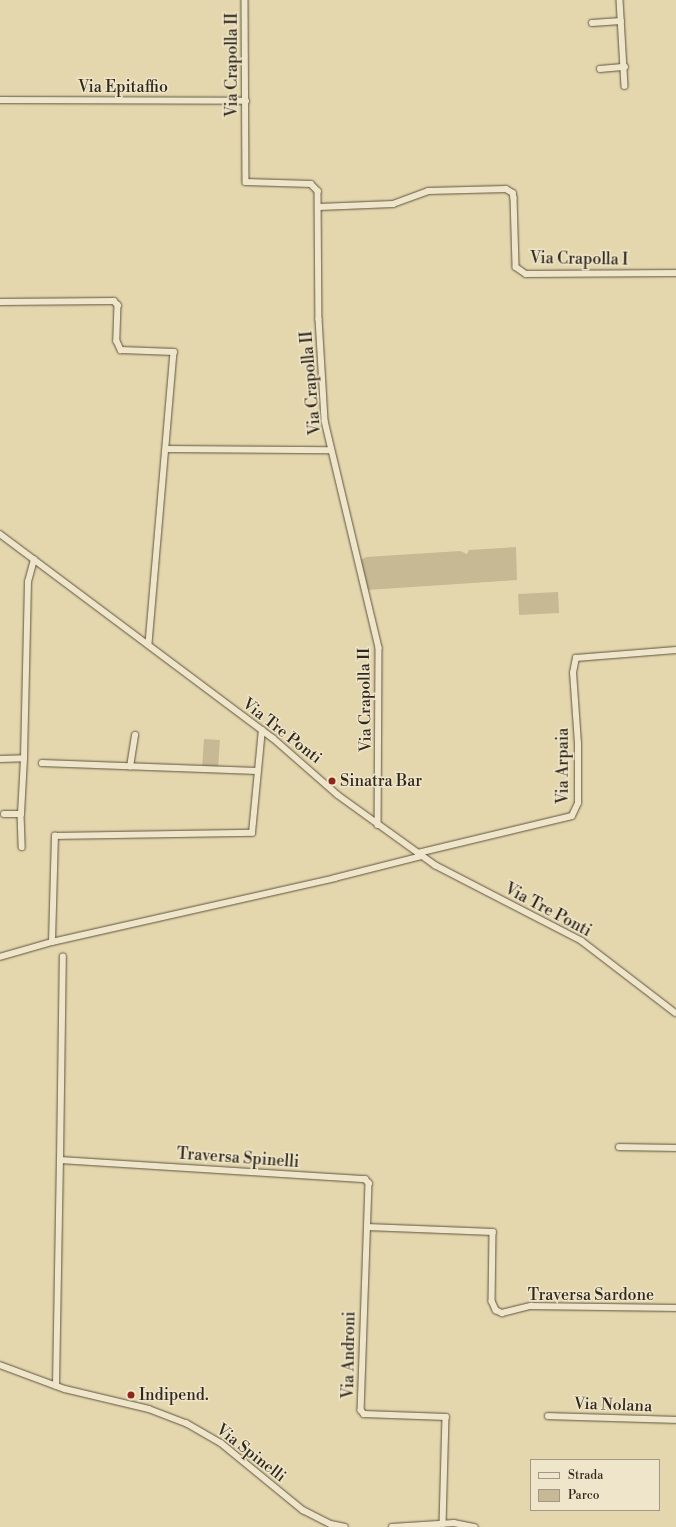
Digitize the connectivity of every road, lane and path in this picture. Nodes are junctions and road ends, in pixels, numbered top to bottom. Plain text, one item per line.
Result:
1 (245, 0) edge
2 (620, 0) edge
3 (621, 21) junction
4 (592, 23) dead end
5 (625, 67) junction
6 (600, 69) dead end
7 (626, 86) dead end
8 (0, 100) edge
9 (246, 101) junction
10 (319, 207) junction
11 (676, 273) edge
12 (0, 302) edge
13 (168, 449) junction
14 (331, 450) junction
15 (0, 534) edge
16 (34, 560) junction
17 (149, 643) junction
18 (676, 650) edge
19 (262, 730) junction
20 (135, 735) dead end
21 (24, 758) junction
22 (0, 759) edge
23 (42, 763) dead end
24 (130, 767) junction
25 (257, 772) junction
26 (4, 814) dead end
27 (21, 814) junction
28 (378, 825) junction
29 (22, 847) dead end
30 (420, 854) junction
31 (52, 942) junction
32 (0, 957) edge
33 (63, 957) dead end
34 (676, 1013) edge
35 (619, 1147) dead end
36 (676, 1148) edge
37 (60, 1160) junction
38 (367, 1227) junction
39 (676, 1308) edge
40 (0, 1364) edge
41 (56, 1386) junction
42 (548, 1416) dead end
43 (676, 1420) edge
44 (444, 1524) junction
45 (344, 1527) edge
46 (392, 1527) edge
47 (475, 1527) edge

1 - 9 street, Via Crapolla II
2 - 3 street
3 - 4 street
3 - 5 street
5 - 6 street
5 - 7 street
8 - 9 street, Via Epitaffio
9 - 10 street, Via Crapolla II
10 - 11 street, Via Crapolla I
10 - 14 street, Via Crapolla II
12 - 13 street
13 - 14 street
13 - 17 street
14 - 28 street, Via Crapolla II
15 - 16 street, Via Tre Ponti
16 - 17 street, Via Tre Ponti
16 - 21 street
17 - 19 street, Via Tre Ponti
18 - 30 street, Via Arpaia
19 - 25 street
19 - 28 street, Via Tre Ponti
20 - 24 street
21 - 22 street
21 - 27 street
23 - 24 street
24 - 25 street
25 - 31 street
26 - 27 street
27 - 29 street
28 - 30 street, Via Tre Ponti
30 - 31 street
30 - 34 street, Via Tre Ponti
31 - 32 street
33 - 37 street
35 - 36 street
37 - 38 street, Traversa Spinelli
37 - 41 street
38 - 39 street, Traversa Sardone
38 - 44 street, Via Androni
40 - 41 street, Via Spinelli
41 - 45 street, Via Spinelli
42 - 43 street, Via Nolana
44 - 46 street
44 - 47 street

